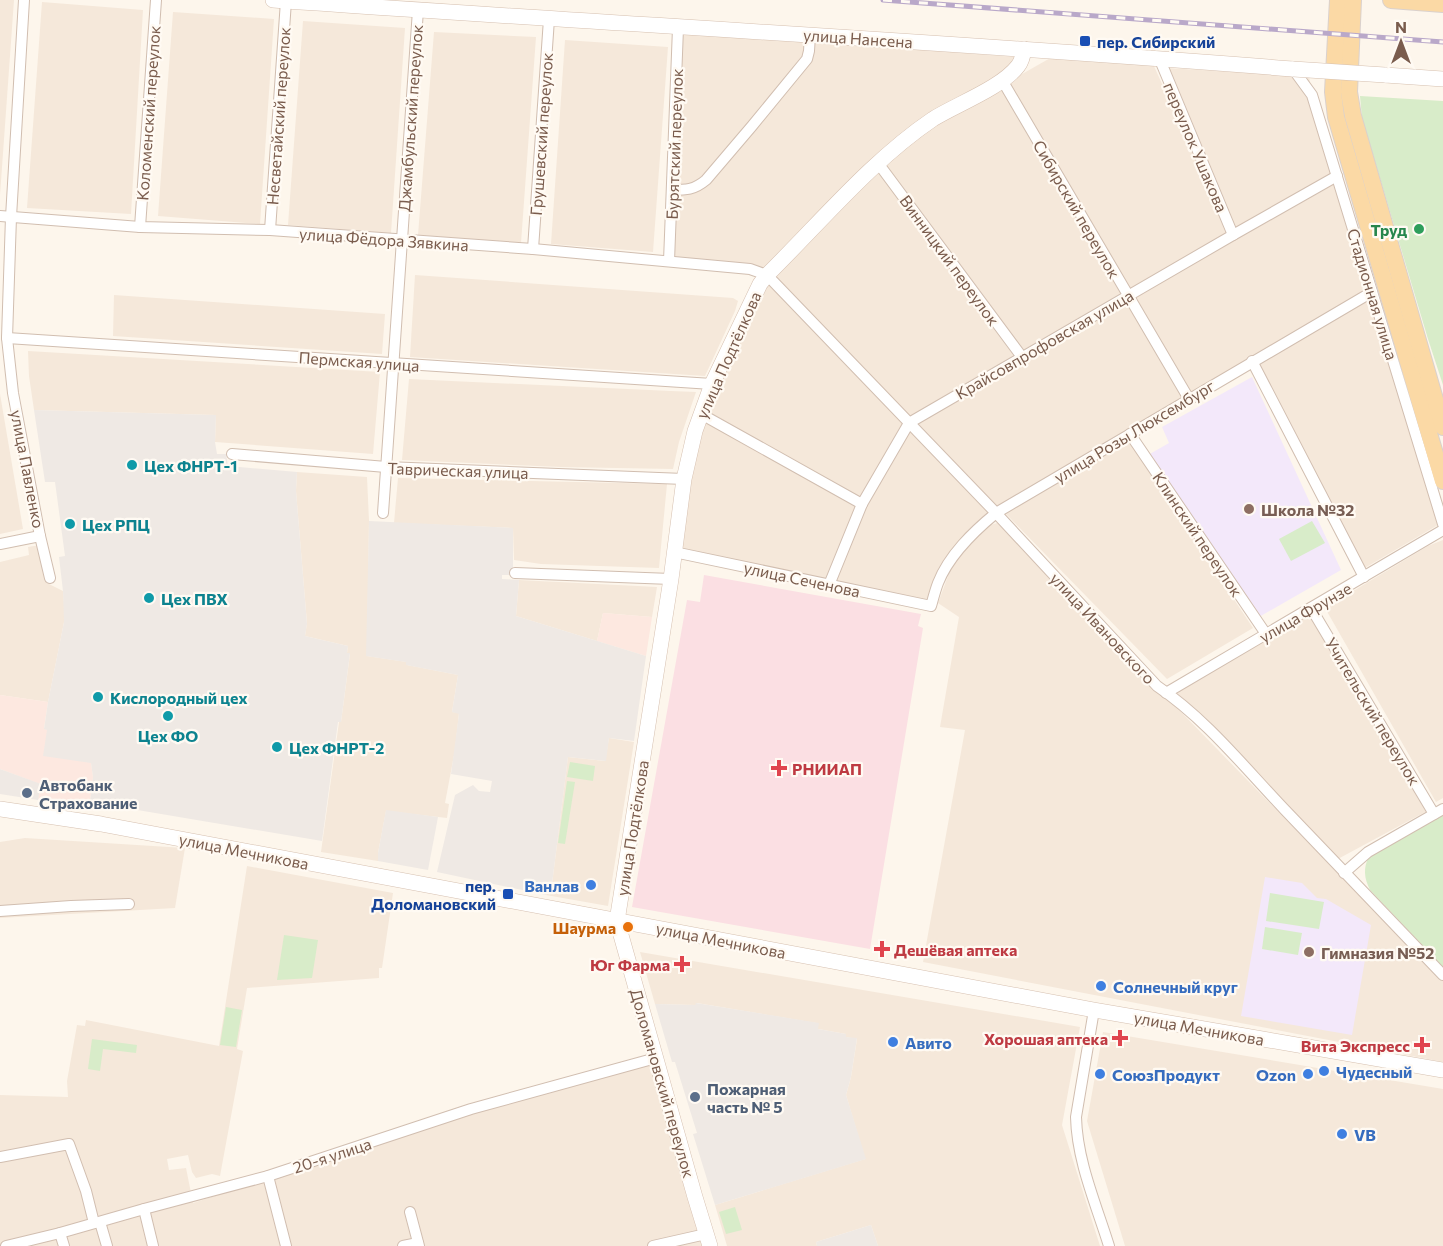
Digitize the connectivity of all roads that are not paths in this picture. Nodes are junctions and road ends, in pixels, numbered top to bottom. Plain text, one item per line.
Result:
1 (24, 0) edge
2 (156, 0) edge
3 (280, 0) edge
4 (1338, 0) edge
5 (1353, 0) edge
6 (1391, 0) edge
7 (1421, 1) edge
8 (1443, 4) edge
9 (418, 10) junction
10 (549, 19) junction
11 (678, 28) junction
12 (810, 35) junction
13 (1024, 49) junction
14 (1160, 60) junction
15 (1293, 69) junction
16 (1443, 79) edge
17 (1002, 80) junction
18 (1341, 92) junction
19 (878, 163) junction
20 (1337, 176) junction
21 (672, 190) junction
22 (6, 216) edge
23 (140, 227) junction
24 (270, 230) junction
25 (1233, 234) junction
26 (402, 241) junction
27 (533, 249) junction
28 (669, 261) junction
29 (767, 275) junction
30 (1372, 292) junction
31 (1128, 296) junction
32 (7, 338) junction
33 (1022, 357) junction
34 (1252, 361) junction
35 (393, 363) junction
36 (712, 384) junction
37 (1189, 399) junction
38 (701, 414) junction
39 (909, 423) junction
40 (1443, 427) edge
41 (1130, 434) junction
42 (232, 454) dead end
43 (386, 467) junction
44 (684, 479) junction
45 (1443, 481) edge
46 (862, 504) junction
47 (383, 513) dead end
48 (996, 513) junction
49 (1443, 524) edge
50 (1443, 530) edge
51 (40, 536) junction
52 (0, 544) edge
53 (674, 552) junction
54 (515, 573) dead end
55 (1364, 577) junction
56 (51, 578) dead end
57 (671, 579) junction
58 (829, 585) junction
59 (931, 606) joint
60 (1311, 608) junction
61 (1266, 634) junction
62 (1166, 693) junction
63 (0, 809) edge
64 (1439, 812) edge
65 (1344, 873) junction
66 (129, 904) dead end
67 (0, 911) edge
68 (617, 921) junction
69 (1443, 975) edge
70 (1094, 1010) junction
71 (656, 1058) junction
72 (1443, 1070) edge
73 (0, 1157) edge
74 (268, 1176) junction
75 (144, 1209) junction
76 (410, 1212) dead end
77 (97, 1223) junction
78 (60, 1233) junction
79 (708, 1240) edge
80 (418, 1244) edge
81 (6, 1246) edge
82 (64, 1246) edge
83 (107, 1246) edge
84 (153, 1246) edge
85 (286, 1246) edge
86 (404, 1246) edge
87 (653, 1246) edge
88 (1109, 1246) edge

1 - 22 street, улица Павленко
2 - 23 street, Коломенский переулок
3 - 9 main road, улица Нансена
3 - 24 street, Несветайский переулок
4 - 18 main road
5 - 18 main road
6 - 7 main road
7 - 8 main road
9 - 10 main road, улица Нансена
9 - 26 street, Джамбульский переулок
10 - 11 main road, улица Нансена
10 - 27 street, Грушевский переулок
11 - 12 main road, улица Нансена
11 - 21 street, Бурятский переулок
12 - 13 main road, улица Нансена
12 - 21 street
13 - 14 main road, улица Нансена
13 - 17 main road, улица Подтёлкова
14 - 15 main road, улица Нансена
14 - 25 street, переулок Ушакова
15 - 16 main road, улица Нансена, bridge
15 - 20 street, Стадионная улица
17 - 19 main road, улица Подтёлкова
17 - 31 street, Сибирский переулок
18 - 40 main road, Стадионная улица
18 - 45 main road, Стадионная улица
19 - 29 main road, улица Подтёлкова
19 - 33 street, Винницкий переулок
20 - 25 street, Крайсовпрофовская улица
20 - 30 street, Стадионная улица
21 - 28 street, Бурятский переулок
22 - 23 street, улица Фёдора Зявкина
22 - 32 street, улица Павленко
23 - 24 street, улица Фёдора Зявкина
24 - 26 street, улица Фёдора Зявкина
25 - 31 street, Крайсовпрофовская улица
26 - 27 street, улица Фёдора Зявкина
26 - 35 street, Джамбульский переулок
27 - 28 street, улица Фёдора Зявкина
28 - 29 street, улица Фёдора Зявкина
29 - 36 main road, улица Подтёлкова
29 - 39 street, улица Ивановского
30 - 34 street, улица Розы Люксембург
30 - 49 street, Стадионная улица
31 - 33 street, Крайсовпрофовская улица
31 - 37 street, Сибирский переулок
32 - 35 street, Пермская улица
32 - 51 street, улица Павленко
33 - 39 street, Крайсовпрофовская улица
34 - 37 street, улица Розы Люксембург
34 - 55 street
35 - 36 street, Пермская улица
35 - 43 street, Джамбульский переулок
36 - 38 main road, улица Подтёлкова
37 - 41 street, улица Розы Люксембург
38 - 44 main road, улица Подтёлкова
38 - 46 street
39 - 46 street, Крайсовпрофовская улица
39 - 48 street, улица Ивановского
41 - 48 street, улица Розы Люксембург
41 - 61 street, Клинский переулок
42 - 43 street, Таврическая улица
43 - 44 street, Таврическая улица
43 - 47 street, Джамбульский переулок
44 - 53 main road, улица Подтёлкова
46 - 58 street, Крайсовпрофовская улица
48 - 59 street, улица Розы Люксембург
48 - 62 street, улица Ивановского
50 - 55 street, улица Фрунзе
51 - 52 street
51 - 56 street, улица Павленко
53 - 57 main road, улица Подтёлкова
53 - 58 street, улица Сеченова
54 - 57 street
55 - 60 street, улица Фрунзе
57 - 68 main road, улица Подтёлкова
58 - 59 street, улица Сеченова
60 - 61 street, улица Фрунзе
60 - 64 street, Учительский переулок
61 - 62 street, улица Фрунзе
62 - 65 street, улица Ивановского
63 - 68 main road, улица Мечникова
64 - 65 street
65 - 69 street, улица Ивановского
66 - 67 street
68 - 70 main road, улица Мечникова
68 - 71 main road, Доломановский переулок
70 - 72 main road, улица Мечникова
70 - 88 street
71 - 74 street, 20-я улица
71 - 79 main road, Доломановский переулок
73 - 77 street
74 - 75 street, 20-я улица
74 - 85 street
75 - 77 street, 20-я улица
75 - 84 street
76 - 80 street
77 - 78 street, 20-я улица
77 - 83 street
78 - 81 street, 20-я улица
78 - 82 street
79 - 87 street
80 - 86 street

